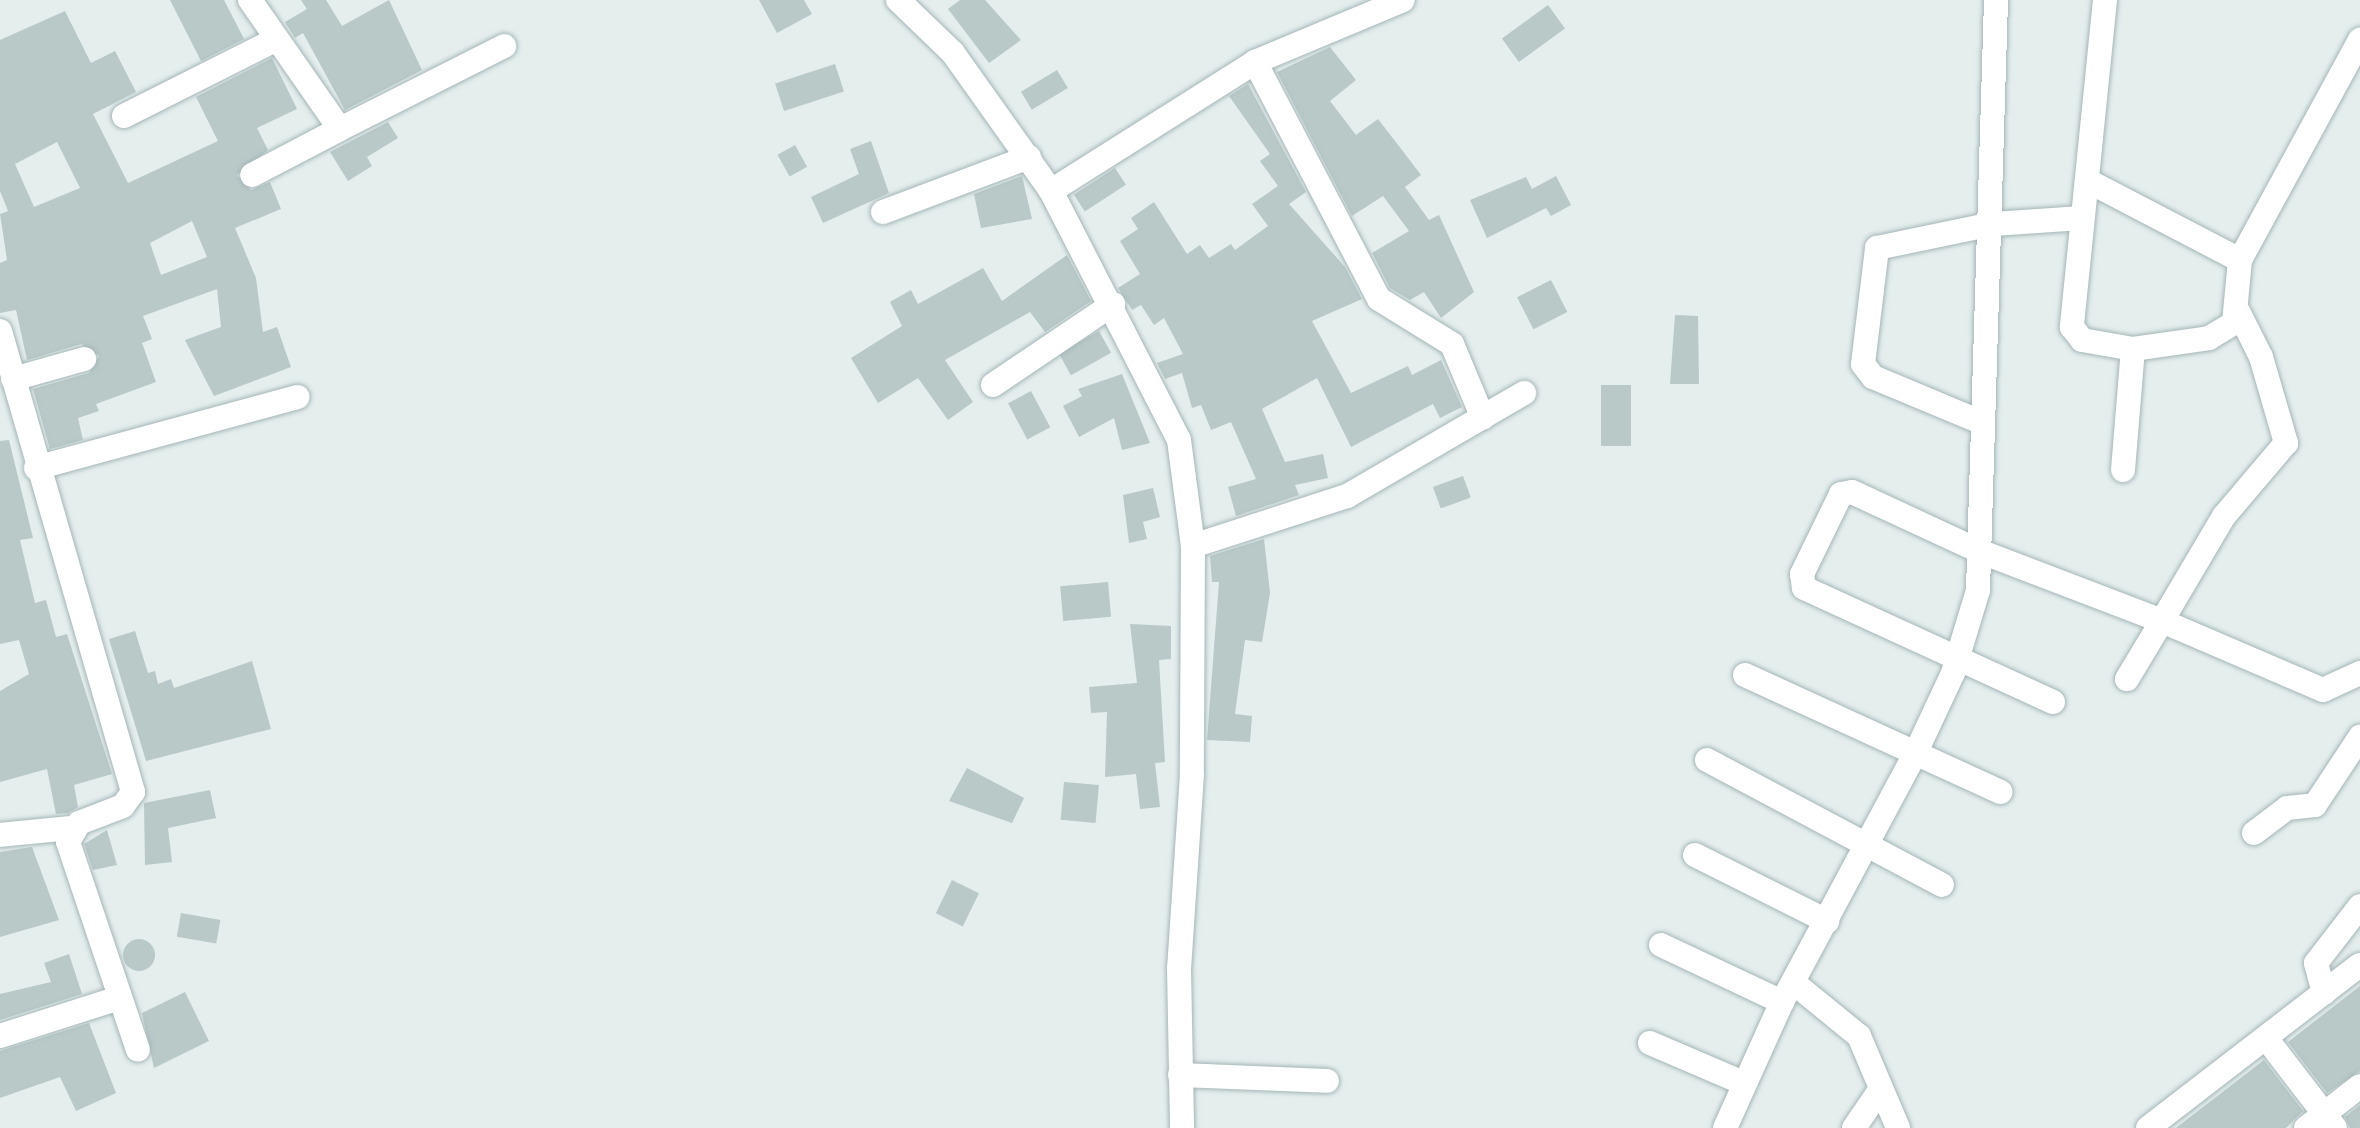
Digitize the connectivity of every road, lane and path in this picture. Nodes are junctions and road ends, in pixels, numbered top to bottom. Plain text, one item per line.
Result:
1 (250, 0) edge
2 (898, 0) edge
3 (1403, 0) edge
4 (1996, 0) edge
5 (2105, 0) edge
6 (275, 40) junction
7 (2360, 40) edge
8 (504, 46) dead end
9 (1255, 62) junction
10 (124, 116) dead end
11 (340, 129) junction
12 (1029, 157) junction
13 (252, 175) dead end
14 (2088, 181) junction
15 (1051, 191) junction
16 (883, 212) dead end
17 (2082, 218) junction
18 (1993, 224) junction
19 (2240, 260) junction
20 (1113, 304) junction
21 (2239, 313) junction
22 (0, 331) edge
23 (2133, 349) junction
24 (84, 359) dead end
25 (7, 369) edge
26 (993, 385) dead end
27 (1524, 393) dead end
28 (298, 397) dead end
29 (1483, 418) junction
30 (1983, 423) junction
31 (36, 468) junction
32 (2123, 470) dead end
33 (1193, 546) junction
34 (1979, 551) junction
35 (2162, 621) junction
36 (1957, 661) junction
37 (2360, 673) edge
38 (1745, 675) dead end
39 (2127, 679) dead end
40 (2053, 702) dead end
41 (2360, 737) edge
42 (1916, 752) junction
43 (1707, 760) dead end
44 (2000, 792) dead end
45 (72, 828) junction
46 (2254, 833) dead end
47 (0, 835) edge
48 (1871, 847) junction
49 (1695, 855) dead end
50 (1942, 885) dead end
51 (2360, 906) edge
52 (1827, 921) junction
53 (1661, 945) dead end
54 (2360, 965) edge
55 (1788, 992) junction
56 (2324, 993) junction
57 (119, 998) junction
58 (0, 1036) edge
59 (2266, 1038) junction
60 (1650, 1043) dead end
61 (138, 1050) dead end
62 (1180, 1075) junction
63 (1327, 1081) dead end
64 (1741, 1082) junction
65 (2360, 1086) edge
66 (1880, 1090) junction
67 (2322, 1123) edge
68 (1182, 1128) edge
69 (1725, 1128) edge
70 (1854, 1128) edge
71 (1898, 1128) edge
72 (2148, 1128) edge

1 - 6 street
2 - 12 street
3 - 9 street
4 - 18 street
5 - 14 street
6 - 10 street
6 - 11 street
7 - 19 street
8 - 11 street
9 - 15 street
9 - 29 street
11 - 13 street
12 - 15 street
12 - 16 street
14 - 17 street
14 - 19 street
15 - 20 street
17 - 18 street
17 - 23 street
18 - 30 street
18 - 30 street
19 - 21 street
20 - 26 street
20 - 33 street
21 - 23 street
21 - 35 street
22 - 25 street
23 - 32 street
24 - 25 street
25 - 31 street
27 - 29 street
28 - 31 street
29 - 33 street
30 - 34 street
31 - 45 street
33 - 62 street
34 - 35 street
34 - 36 street
34 - 36 street
35 - 37 street
35 - 39 street
36 - 40 street
36 - 42 street
38 - 42 street
41 - 46 street
42 - 44 street
42 - 48 street
43 - 48 street
45 - 47 street
45 - 57 street
48 - 50 street
48 - 52 street
49 - 52 street
51 - 56 street
52 - 55 street
53 - 55 street
54 - 56 street
55 - 64 street
55 - 66 street
56 - 59 street
57 - 58 street
57 - 61 street
59 - 67 street
59 - 72 street
60 - 64 street
62 - 63 street
62 - 68 street
64 - 69 street
65 - 67 street
66 - 70 street
66 - 71 street

